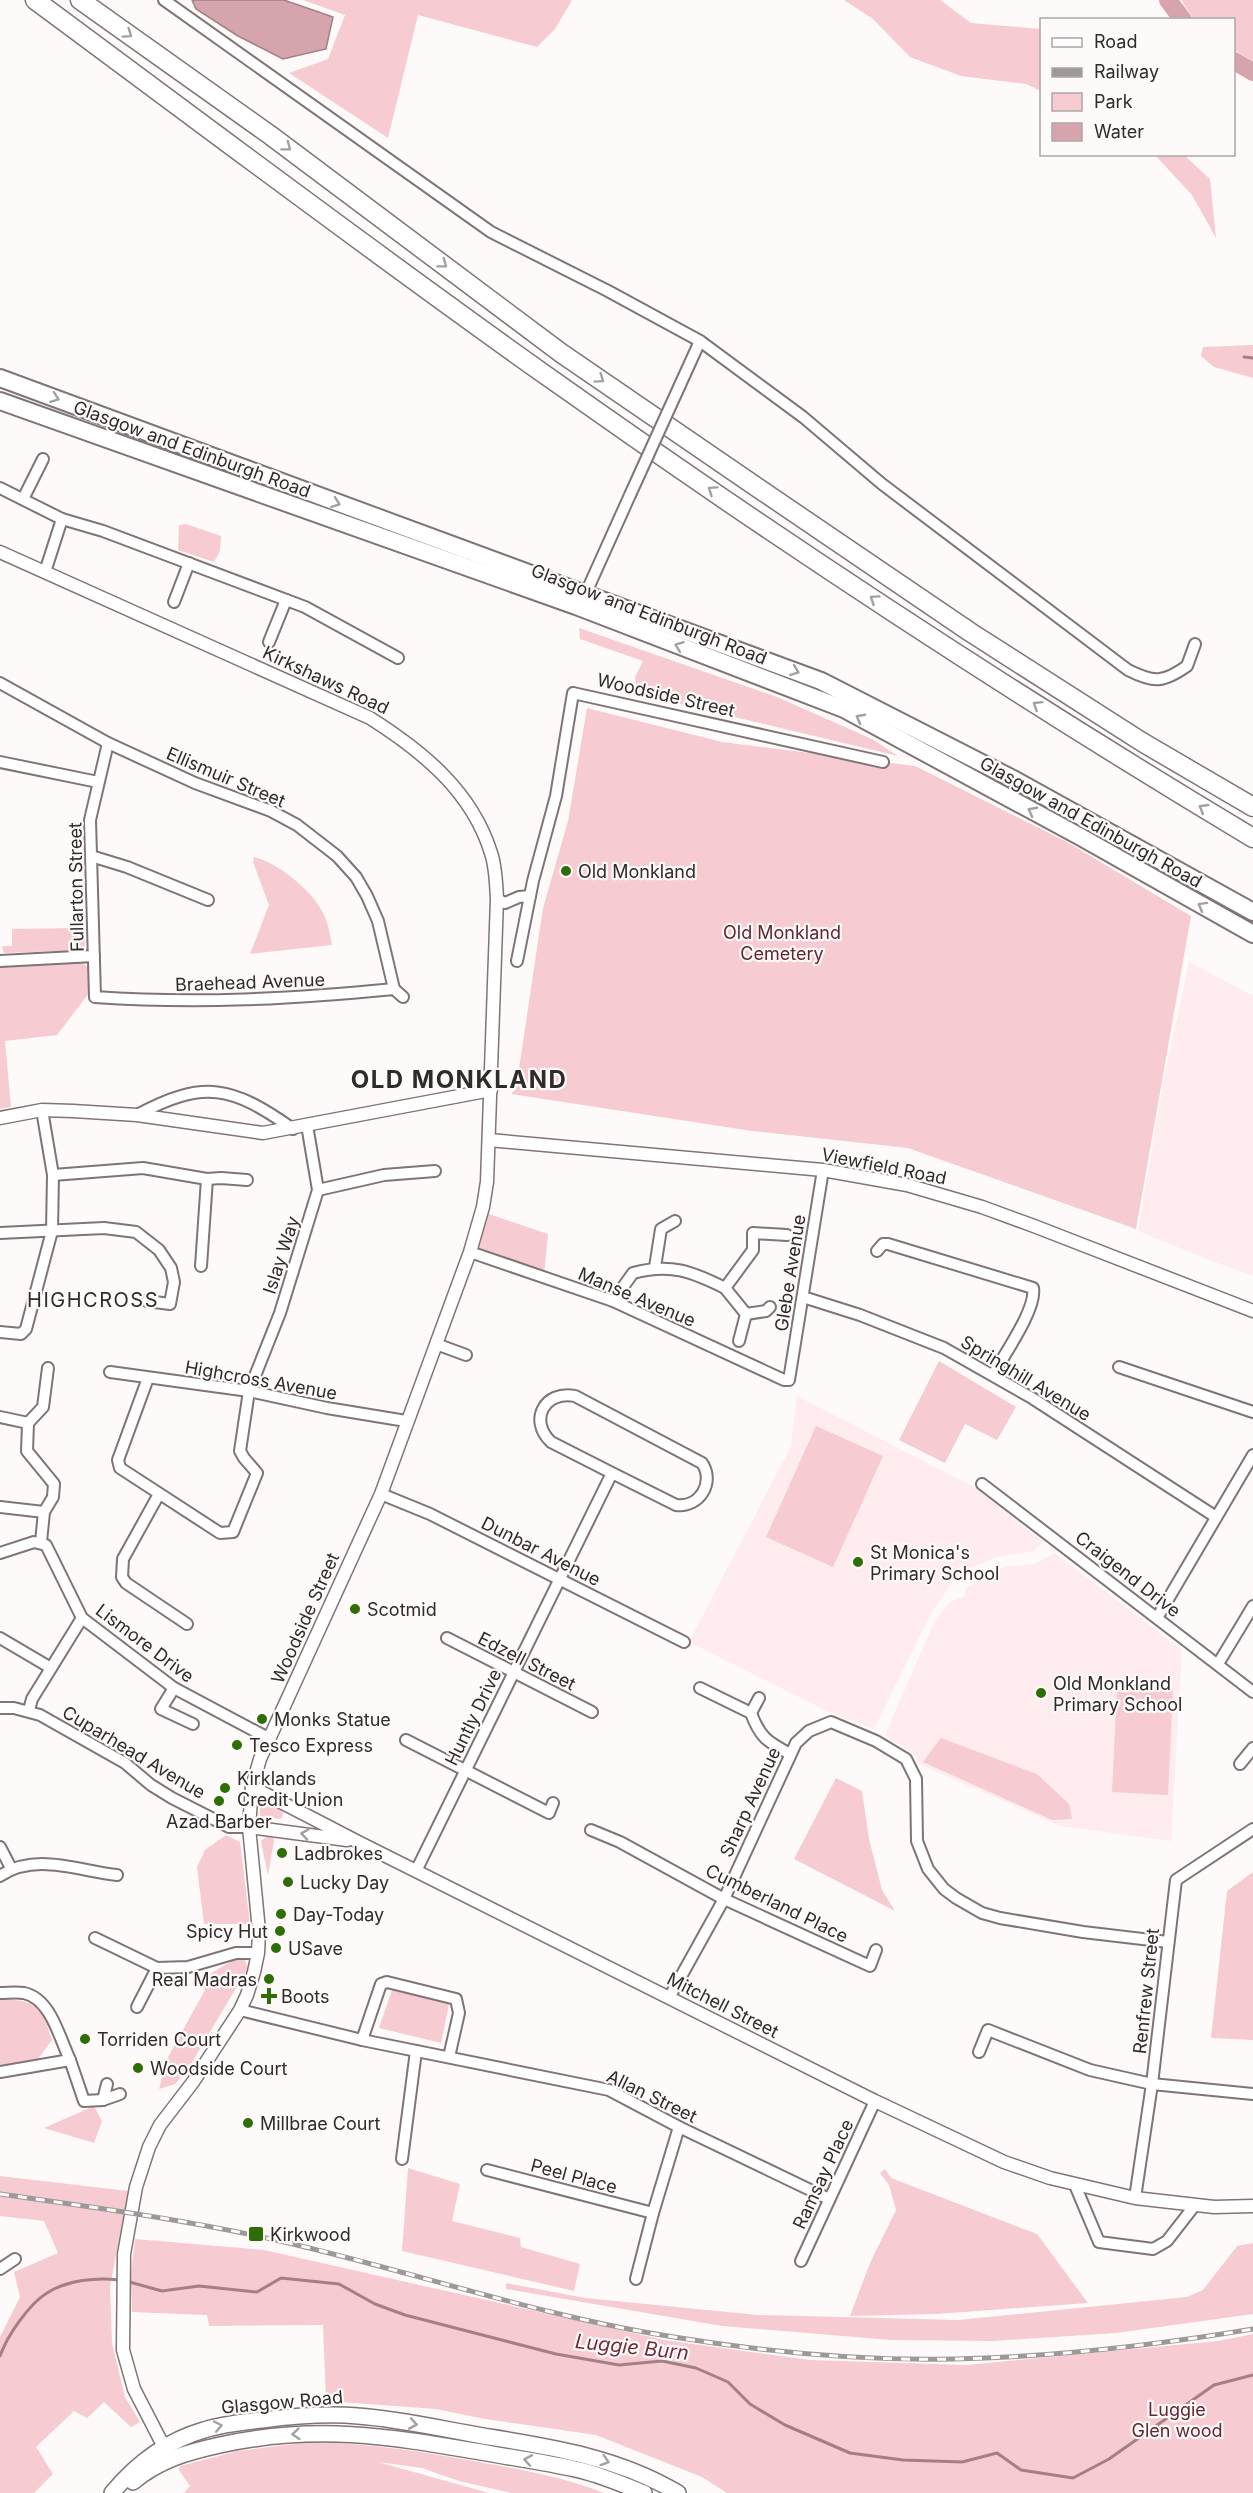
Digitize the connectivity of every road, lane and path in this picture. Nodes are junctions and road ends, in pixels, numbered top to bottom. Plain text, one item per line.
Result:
1 (35, 0) edge
2 (80, 0) edge
3 (164, 0) edge
4 (700, 341) junction
5 (0, 378) edge
6 (0, 401) edge
7 (43, 459) dead end
8 (0, 488) edge
9 (24, 499) junction
10 (62, 519) junction
11 (0, 552) edge
12 (189, 563) junction
13 (45, 572) junction
14 (585, 596) junction
15 (286, 600) junction
16 (174, 602) dead end
17 (269, 642) dead end
18 (1195, 644) dead end
19 (398, 658) dead end
20 (0, 683) edge
21 (108, 744) junction
22 (0, 762) edge
23 (883, 762) dead end
24 (98, 782) junction
25 (1253, 807) edge
26 (1253, 837) edge
27 (90, 856) junction
28 (530, 896) junction
29 (497, 899) junction
30 (208, 900) dead end
31 (1253, 912) edge
32 (1253, 934) edge
33 (94, 957) junction
34 (0, 961) edge
35 (517, 961) dead end
36 (394, 989) junction
37 (95, 997) joint
38 (403, 997) dead end
39 (493, 997) joint
40 (491, 1090) junction
41 (42, 1110) junction
42 (137, 1115) junction
43 (0, 1118) edge
44 (307, 1125) junction
45 (293, 1129) junction
46 (489, 1140) junction
47 (823, 1170) junction
48 (435, 1171) dead end
49 (53, 1175) junction
50 (207, 1179) junction
51 (247, 1180) dead end
52 (318, 1190) junction
53 (675, 1221) dead end
54 (52, 1231) junction
55 (0, 1233) edge
56 (787, 1235) dead end
57 (877, 1251) dead end
58 (470, 1252) junction
59 (201, 1266) dead end
60 (655, 1267) junction
61 (725, 1288) junction
62 (803, 1297) junction
63 (147, 1301) dead end
64 (613, 1301) junction
65 (770, 1307) dead end
66 (1253, 1311) edge
67 (746, 1314) junction
68 (0, 1332) edge
69 (740, 1341) dead end
70 (436, 1344) junction
71 (466, 1355) dead end
72 (1119, 1367) dead end
73 (48, 1368) dead end
74 (110, 1372) dead end
75 (993, 1375) junction
76 (148, 1378) junction
77 (789, 1380) joint
78 (249, 1391) junction
79 (1253, 1412) edge
80 (0, 1417) edge
81 (406, 1420) junction
82 (28, 1423) junction
83 (1253, 1455) edge
84 (612, 1473) junction
85 (982, 1484) dead end
86 (159, 1494) junction
87 (381, 1494) junction
88 (0, 1507) edge
89 (44, 1512) junction
90 (1216, 1517) junction
91 (41, 1542) junction
92 (0, 1553) edge
93 (561, 1579) junction
94 (1253, 1606) edge
95 (1157, 1617) junction
96 (82, 1618) junction
97 (188, 1624) dead end
98 (0, 1638) edge
99 (447, 1638) dead end
100 (684, 1642) dead end
101 (1218, 1664) junction
102 (51, 1668) junction
103 (512, 1674) junction
104 (174, 1688) junction
105 (700, 1688) dead end
106 (1253, 1692) edge
107 (759, 1698) dead end
108 (0, 1708) edge
109 (28, 1710) junction
110 (592, 1712) dead end
111 (751, 1713) junction
112 (193, 1724) dead end
113 (270, 1739) junction
114 (406, 1740) dead end
115 (1253, 1748) edge
116 (790, 1754) junction
117 (1240, 1764) dead end
118 (465, 1770) junction
119 (252, 1787) junction
120 (553, 1803) dead end
121 (249, 1827) junction
122 (1253, 1829) edge
123 (591, 1830) dead end
124 (360, 1843) junction
125 (0, 1847) edge
126 (11, 1868) junction
127 (417, 1871) junction
128 (117, 1875) dead end
129 (0, 1876) edge
130 (724, 1899) junction
131 (95, 1938) dead end
132 (1168, 1942) junction
133 (876, 1950) dead end
134 (258, 1953) junction
135 (157, 1968) junction
136 (0, 1993) edge
137 (669, 1998) junction
138 (137, 2007) dead end
139 (240, 2010) junction
140 (362, 2040) junction
141 (416, 2051) junction
142 (979, 2052) dead end
143 (449, 2057) junction
144 (70, 2060) junction
145 (0, 2072) edge
146 (106, 2084) dead end
147 (1152, 2084) junction
148 (120, 2094) dead end
149 (1253, 2094) edge
150 (103, 2100) junction
151 (875, 2101) junction
152 (679, 2127) junction
153 (402, 2160) dead end
154 (487, 2170) dead end
155 (1075, 2185) junction
156 (1135, 2198) junction
157 (829, 2199) junction
158 (1195, 2205) junction
159 (1253, 2206) edge
160 (653, 2213) junction
161 (15, 2259) dead end
162 (801, 2261) dead end
163 (0, 2269) edge
164 (636, 2279) dead end
165 (166, 2453) junction
166 (112, 2493) edge
167 (121, 2493) edge
168 (644, 2493) edge
169 (678, 2493) edge

26 -> 1 highway
2 -> 25 highway
3 - 4 street
4 - 14 street, bridge
4 - 18 street
5 -> 14 highway, Glasgow and Edinburgh Road
32 -> 6 highway, Glasgow and Edinburgh Road
7 - 9 street
8 - 9 street
9 - 10 street
10 - 12 street
10 - 13 street
11 - 13 street, Kirkshaws Road
12 - 15 street
12 - 16 street
13 - 29 street, Kirkshaws Road
14 -> 31 highway, Glasgow and Edinburgh Road
15 - 17 street
15 - 19 street
20 - 21 street, Ellismuir Street
21 - 24 street, Fullarton Street
21 - 36 street, Ellismuir Street
22 - 24 street
23 - 28 street, Woodside Street
24 - 27 street, Fullarton Street
27 - 30 street
27 - 33 street, Fullarton Street
28 - 29 street
28 - 35 street, Woodside Street
29 - 39 street, Kirkshaws Road
33 - 34 street
33 - 37 street, Fullarton Street
36 - 37 street, Braehead Avenue
36 - 38 street
39 - 40 street, Woodside Street
40 - 44 street
40 - 46 street, Woodside Street
41 - 42 street
41 - 43 street
41 - 49 street
42 - 45 street
42 - 45 street
44 - 45 street
44 - 52 street, Islay Way
46 - 47 street, Viewfield Road
46 - 58 street, Woodside Street
47 - 62 street, Glebe Avenue
47 - 66 street, Viewfield Road
48 - 52 street
49 - 50 street
49 - 54 street
50 - 51 street
50 - 59 street
52 - 78 street, Islay Way
53 - 60 street
54 - 55 street
54 - 63 street
54 - 68 street
56 - 61 street
57 - 75 street
58 - 64 street, Manse Avenue
58 - 70 street, Woodside Street
60 - 61 street
60 - 64 street
61 - 67 street
62 - 75 street, Springhill Avenue
62 - 77 street, Glebe Avenue
64 - 77 street, Manse Avenue
65 - 67 street
67 - 69 street
70 - 71 street
70 - 81 street, Woodside Street
72 - 79 street
73 - 82 street
74 - 76 street, Highcross Avenue
75 - 90 street, Springhill Avenue
76 - 78 street, Highcross Avenue
76 - 86 street
78 - 81 street, Highcross Avenue
78 - 86 street, Islay Way
80 - 82 street
81 - 87 street, Woodside Street
82 - 89 street
83 - 90 street
84 - 84 street
84 - 93 street, Huntly Drive
85 - 95 street, Craigend Drive
86 - 97 street
87 - 93 street, Dunbar Avenue
87 - 113 street, Woodside Street
88 - 89 street
89 - 91 street
90 - 95 street
91 - 92 street
91 - 96 street, Lismore Drive
93 - 100 street, Dunbar Avenue
93 - 103 street, Huntly Drive
94 - 101 street
95 - 101 street, Craigend Drive
96 - 102 street
96 - 104 street, Lismore Drive
98 - 102 street
99 - 103 street, Edzell Street
101 - 106 street, Craigend Drive
102 - 109 street
103 - 110 street, Edzell Street
103 - 118 street, Huntly Drive
104 - 112 street
104 - 113 street, Lismore Drive
105 - 111 street
107 - 111 street
108 - 109 street, Cuparhead Avenue
109 - 121 street, Cuparhead Avenue
111 - 116 street
113 - 119 street, Woodside Street
114 - 118 street
115 - 117 street
116 - 130 street, Sharp Avenue
116 - 132 street, Sharp Avenue
118 - 120 street
118 - 127 street, Huntly Drive
119 - 121 street, Woodside Street
119 - 124 street, Mitchell Street
124 -> 121 street, Mitchell Street
121 - 134 street, Woodside Street
122 - 132 street, Renfrew Street
123 - 130 street, Cumberland Place
124 - 127 street, Mitchell Street
125 - 126 street
126 - 128 street
126 - 129 street
127 - 137 street, Mitchell Street
130 - 133 street, Cumberland Place
130 - 137 street, Sharp Avenue
131 - 135 street
132 - 147 street, Renfrew Street
134 - 135 street
134 - 139 street, Woodside Street
135 - 138 street
136 - 144 street
137 - 151 street, Mitchell Street
139 - 140 street, Allan Street
139 - 165 street, Woodside Street
140 - 141 street, Allan Street
140 - 143 street
141 - 143 street, Allan Street
141 - 153 street
142 - 147 street
143 - 152 street, Allan Street
144 - 145 street
144 - 150 street
146 - 150 street
147 - 149 street
147 - 156 street, Renfrew Street
148 - 150 street
151 - 155 street, Mitchell Street
151 - 157 street, Ramsay Place
152 - 157 street, Allan Street
152 - 160 street
154 - 160 street, Peel Place
155 - 156 street, Mitchell Street
155 - 158 street
156 - 158 street, Mitchell Street
157 - 162 street, Ramsay Place
158 - 159 street, Mitchell Street
160 - 164 street
161 - 163 street
165 - 166 main road
165 - 167 main road
168 -> 165 main road, Glasgow Road
165 -> 169 main road, Glasgow Road

